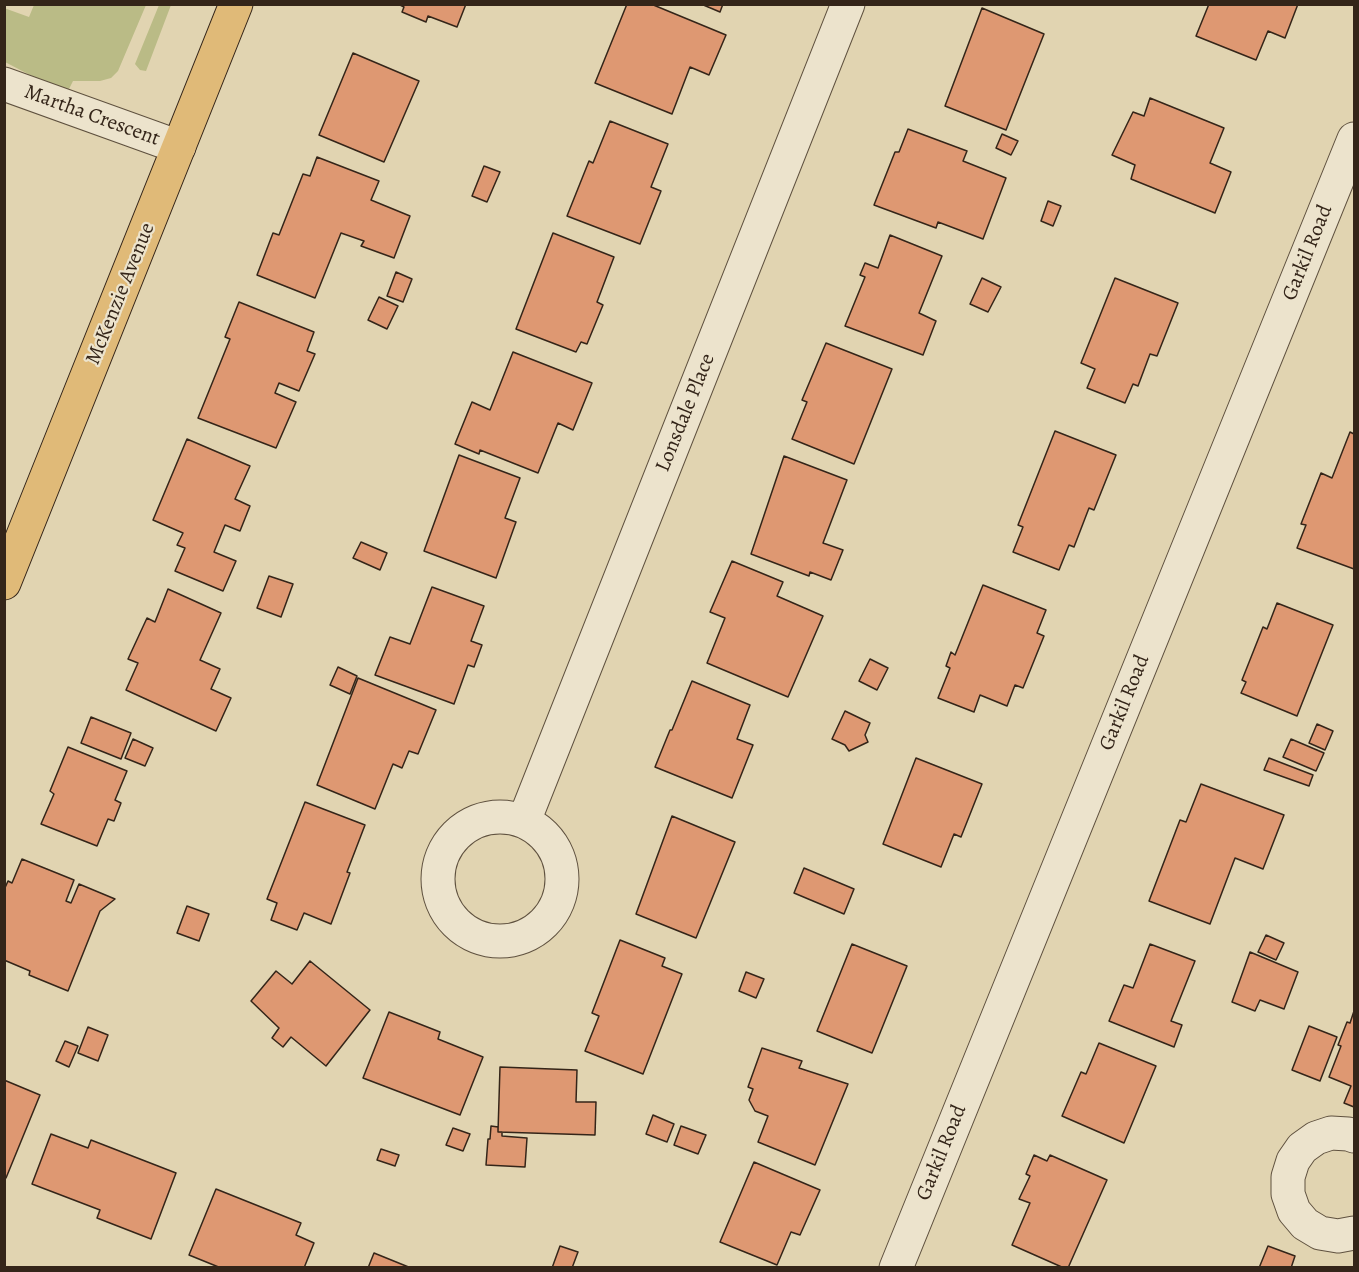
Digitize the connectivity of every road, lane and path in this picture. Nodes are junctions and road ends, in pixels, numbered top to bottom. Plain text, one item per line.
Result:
1 (236, 4) edge
2 (848, 4) edge
3 (4, 84) edge
4 (1354, 139) edge
5 (179, 147) junction
6 (4, 583) edge
7 (524, 821) dead end
8 (1354, 1136) edge
9 (1354, 1233) edge
10 (896, 1268) edge

1 - 5 main road, McKenzie Avenue
2 - 7 street, Lonsdale Place
3 - 5 street, Martha Crescent
4 - 10 street, Garkil Road
5 - 6 main road, McKenzie Avenue
8 - 9 street

